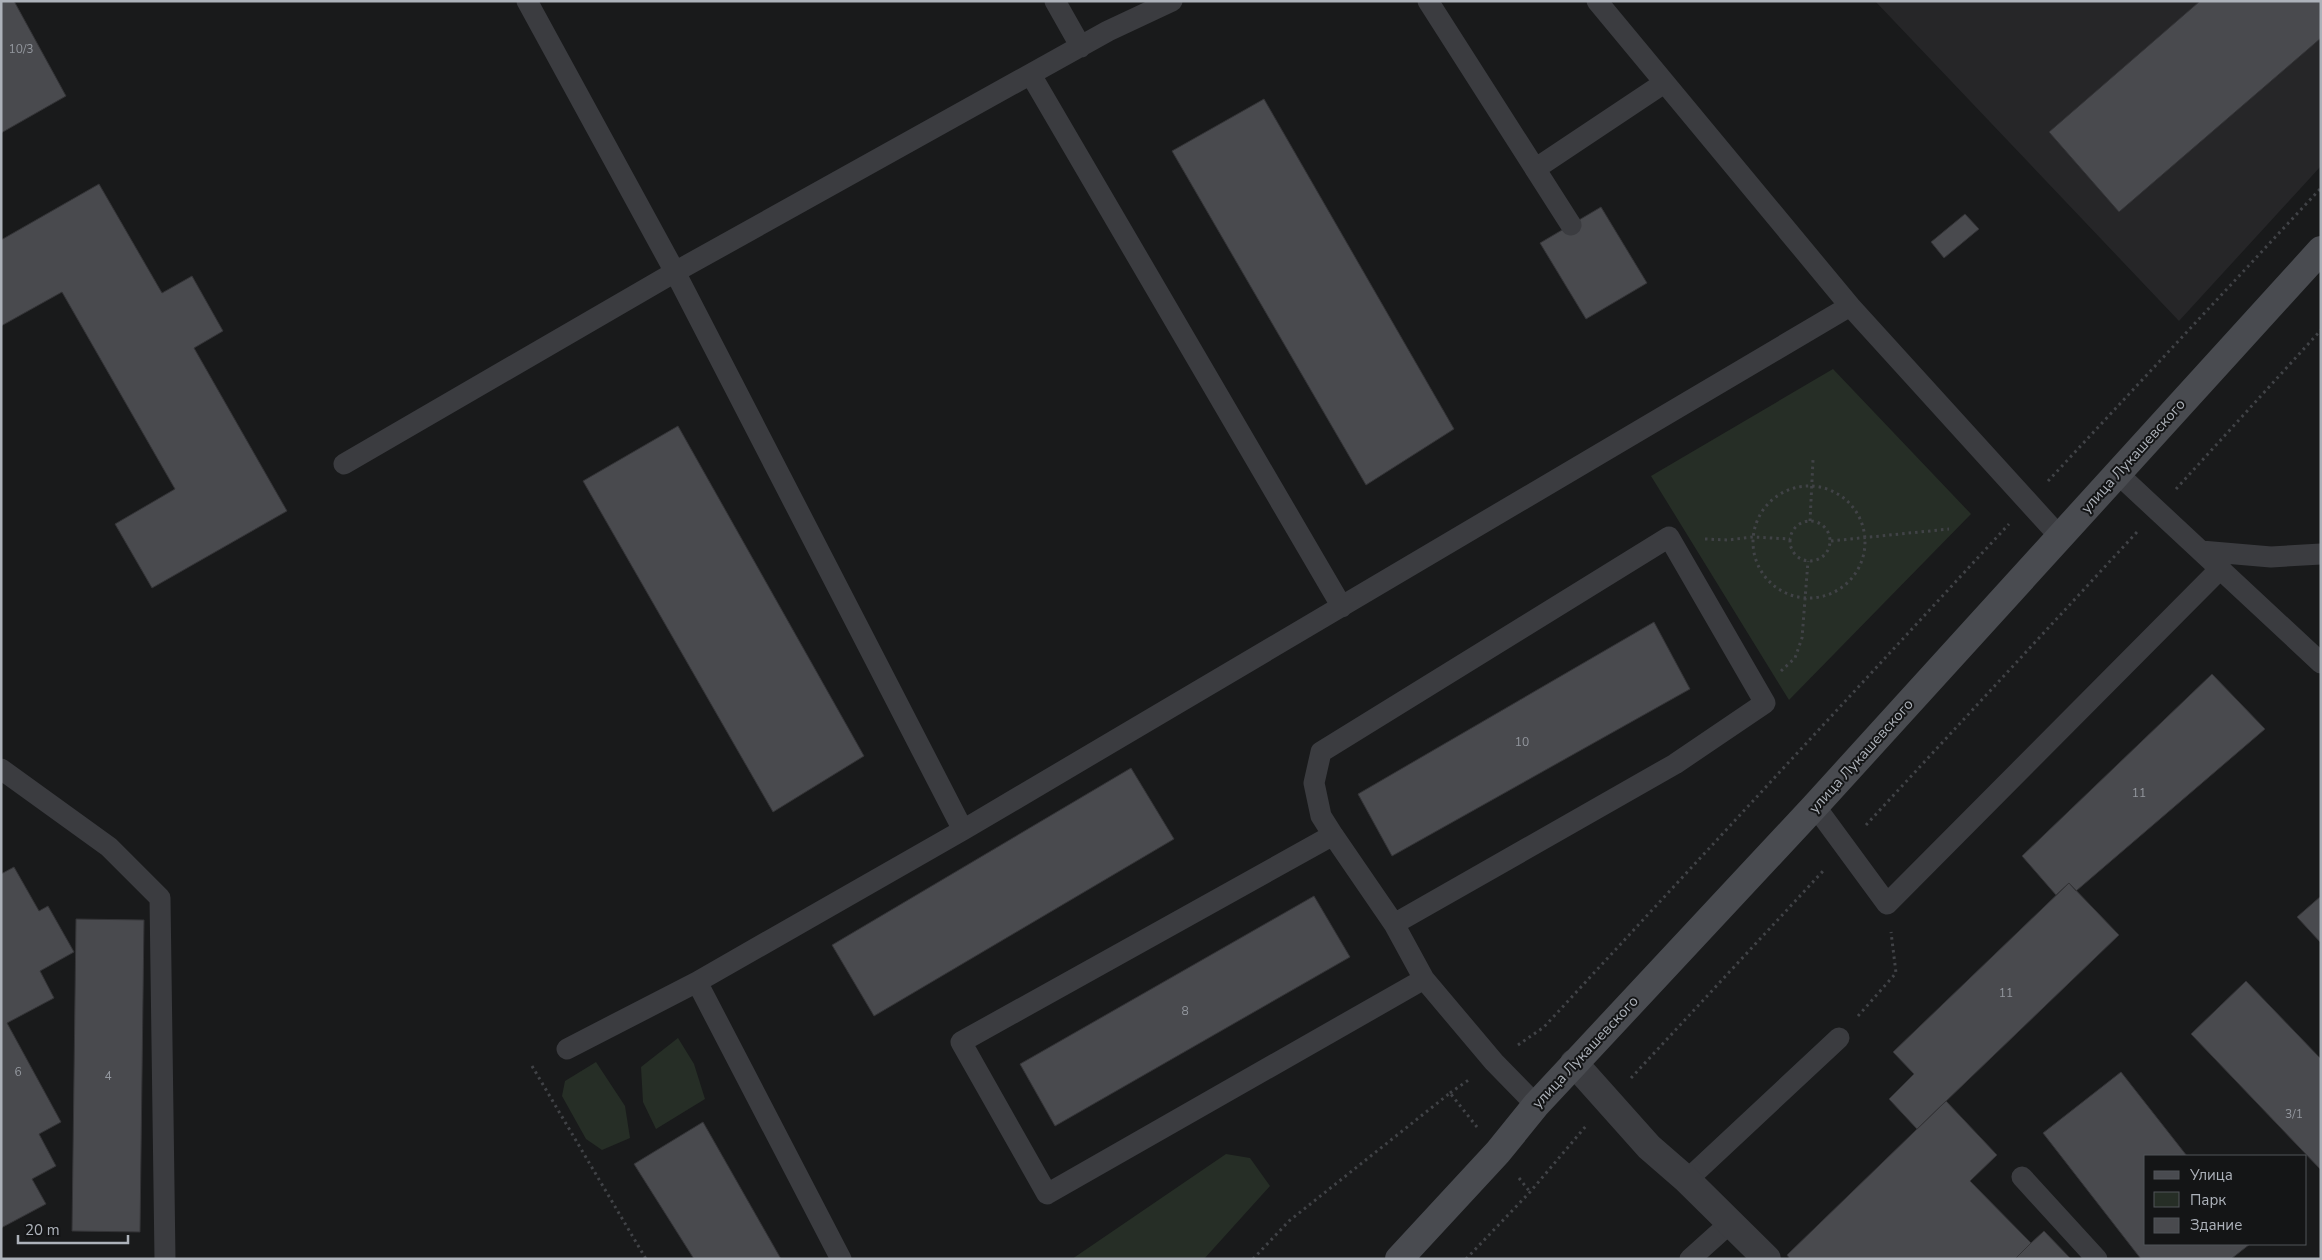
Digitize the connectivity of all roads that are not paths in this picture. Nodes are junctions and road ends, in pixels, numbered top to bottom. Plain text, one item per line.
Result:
1 (527, 1) edge
2 (1055, 1) edge
3 (1172, 1) edge
4 (1428, 1) edge
5 (1597, 1) edge
6 (1081, 47) junction
7 (1031, 74) junction
8 (1664, 82) junction
9 (1535, 169) junction
10 (1570, 225) dead end
11 (2321, 250) edge
12 (675, 272) junction
13 (1850, 306) junction
14 (344, 464) dead end
15 (2117, 473) junction
16 (2060, 537) junction
17 (2201, 551) junction
18 (2321, 554) edge
19 (2220, 569) junction
20 (1342, 607) junction
21 (2321, 662) edge
22 (1, 769) edge
23 (1815, 806) junction
24 (964, 830) junction
25 (1333, 836) junction
26 (1394, 924) junction
27 (1424, 979) junction
28 (697, 982) junction
29 (1839, 1038) road end
30 (567, 1049) dead end
31 (1574, 1063) junction
32 (1536, 1105) junction
33 (2022, 1177) dead end
34 (1686, 1180) junction
35 (1729, 1224) junction
36 (165, 1259) edge
37 (841, 1259) edge
38 (1399, 1259) edge
39 (1690, 1259) edge
40 (1767, 1259) edge
41 (2097, 1259) edge

1 - 12 lane
2 - 6 lane
3 - 6 lane
4 - 9 lane
5 - 8 lane
6 - 7 lane
7 - 12 lane
7 - 20 lane
8 - 9 lane
8 - 13 lane
9 - 10 lane
11 - 15 main road, улица Лукашевского
12 - 14 lane
12 - 24 lane
13 - 16 lane
13 - 20 lane
15 - 16 main road, улица Лукашевского
15 - 17 lane
16 - 23 main road, улица Лукашевского
17 - 18 lane
17 - 19 lane
19 - 21 lane
19 - 23 lane
20 - 24 lane
22 - 36 lane
23 - 31 main road, улица Лукашевского
24 - 28 lane
25 - 26 lane
25 - 26 lane
25 - 27 lane
26 - 27 lane
27 - 32 lane
28 - 30 lane
28 - 37 lane
29 - 34 lane
31 - 32 main road, улица Лукашевского
31 - 34 street
32 - 38 main road, улица Лукашевского
33 - 41 lane
34 - 35 street
35 - 39 lane
35 - 40 street

